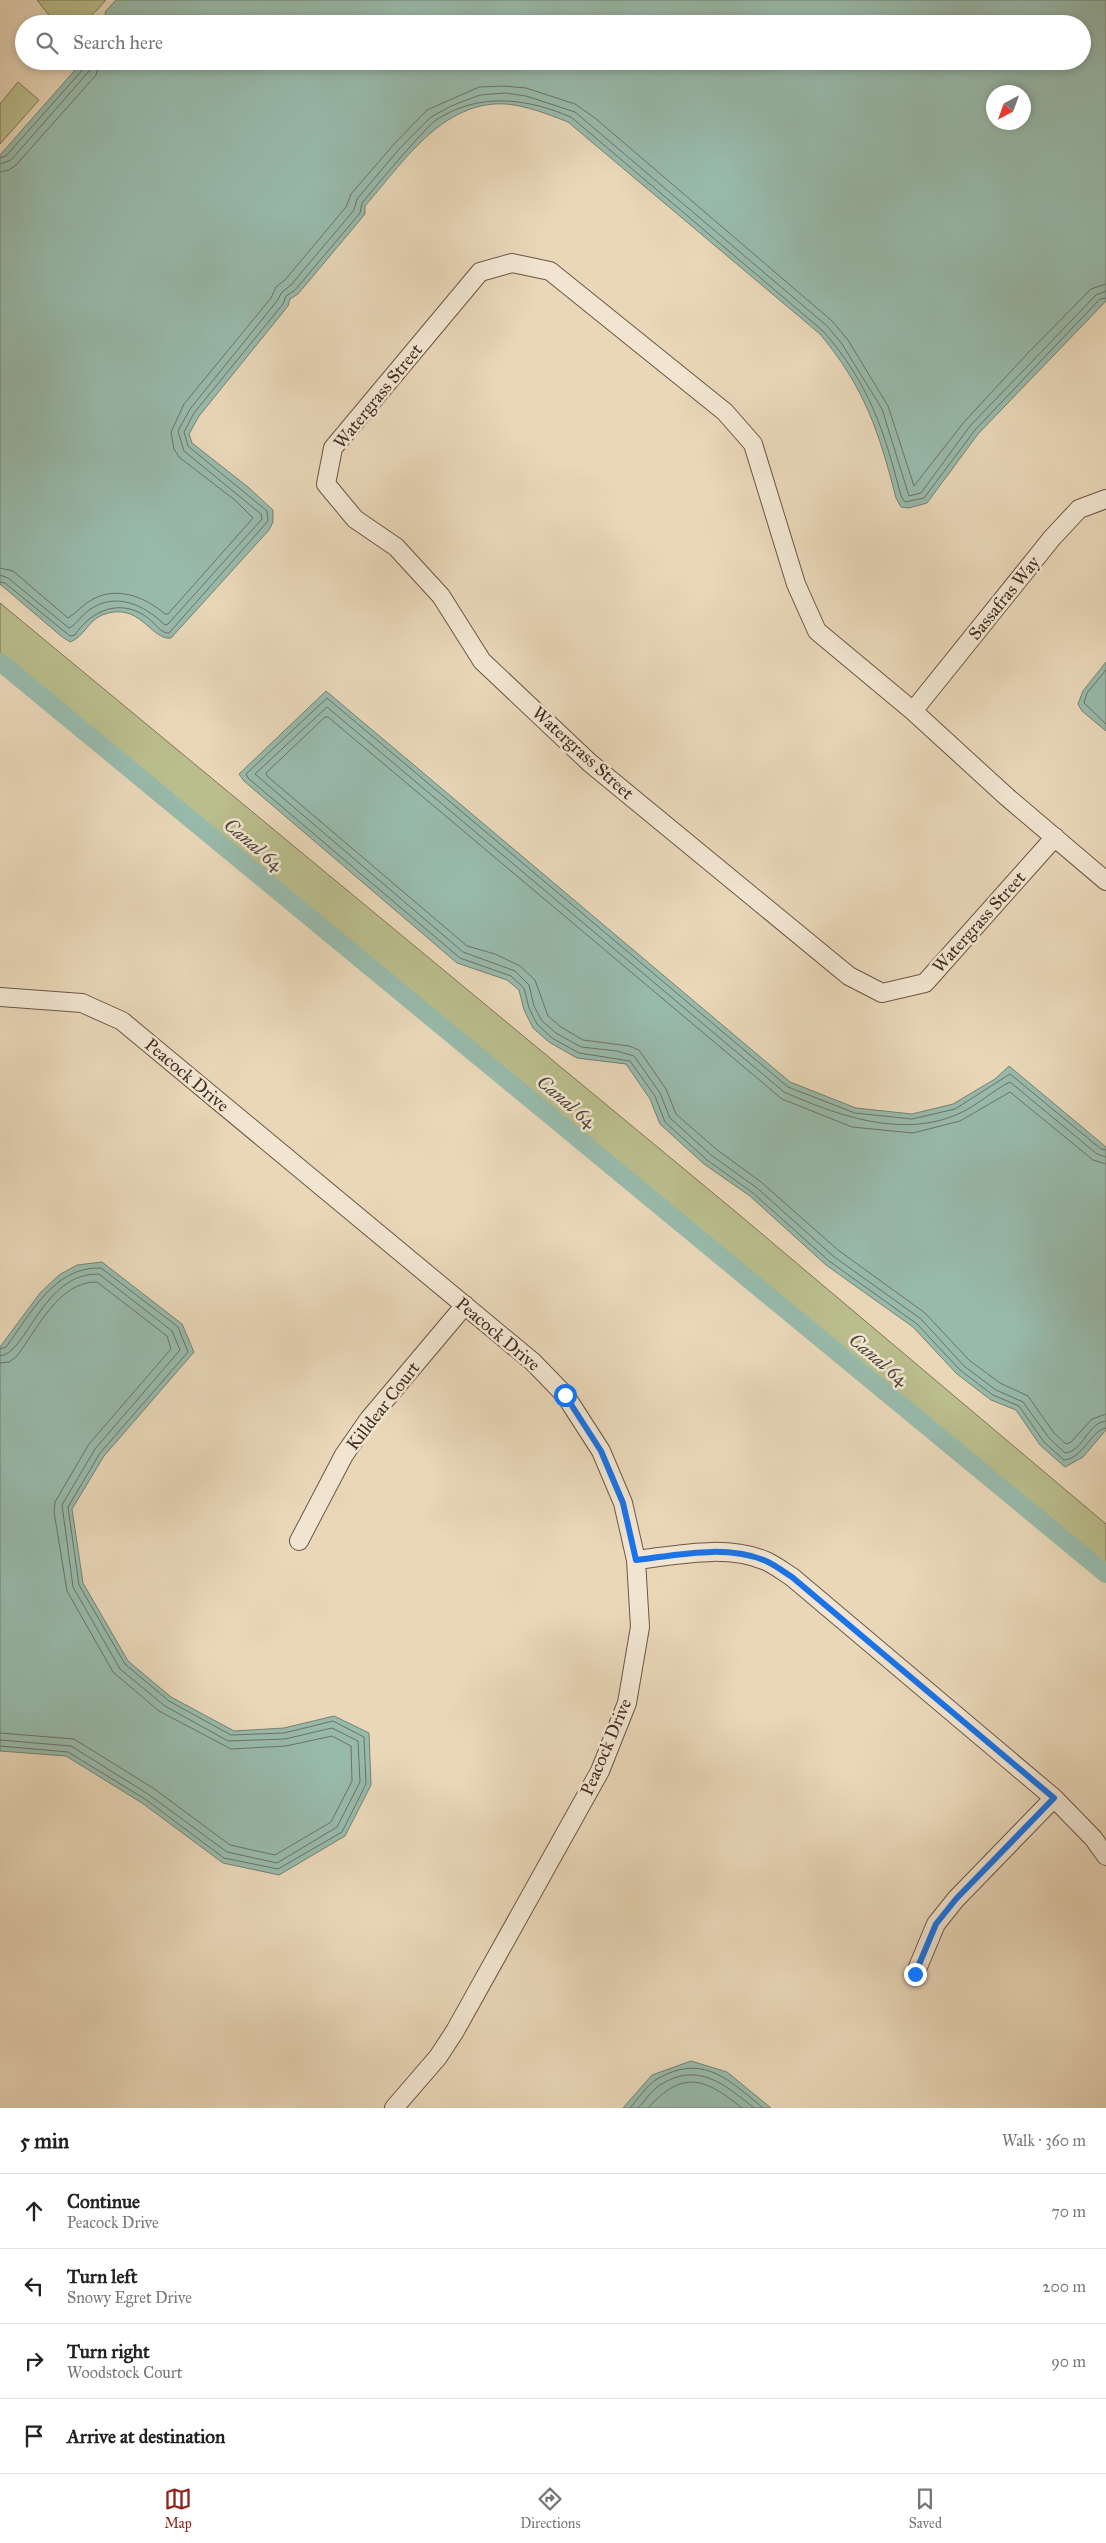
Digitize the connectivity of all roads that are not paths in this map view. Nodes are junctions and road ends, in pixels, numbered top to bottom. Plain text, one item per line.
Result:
1 (1106, 499) edge
2 (913, 711) junction
3 (1055, 837) junction
4 (1106, 881) edge
5 (0, 997) edge
6 (465, 1306) junction
7 (299, 1541) dead end
8 (636, 1560) junction
9 (1054, 1798) junction
10 (1106, 1856) edge
11 (915, 1974) dead end
12 (394, 2108) edge

1 - 2 street, Sassafras Way
2 - 3 street, Watergrass Street
2 - 3 street, Watergrass Street
3 - 4 street, Watergrass Street
5 - 6 street, Peacock Drive
6 - 7 street, Killdear Court
6 - 8 street, Peacock Drive
8 - 9 street
8 - 12 street, Peacock Drive
9 - 10 street
9 - 11 street

